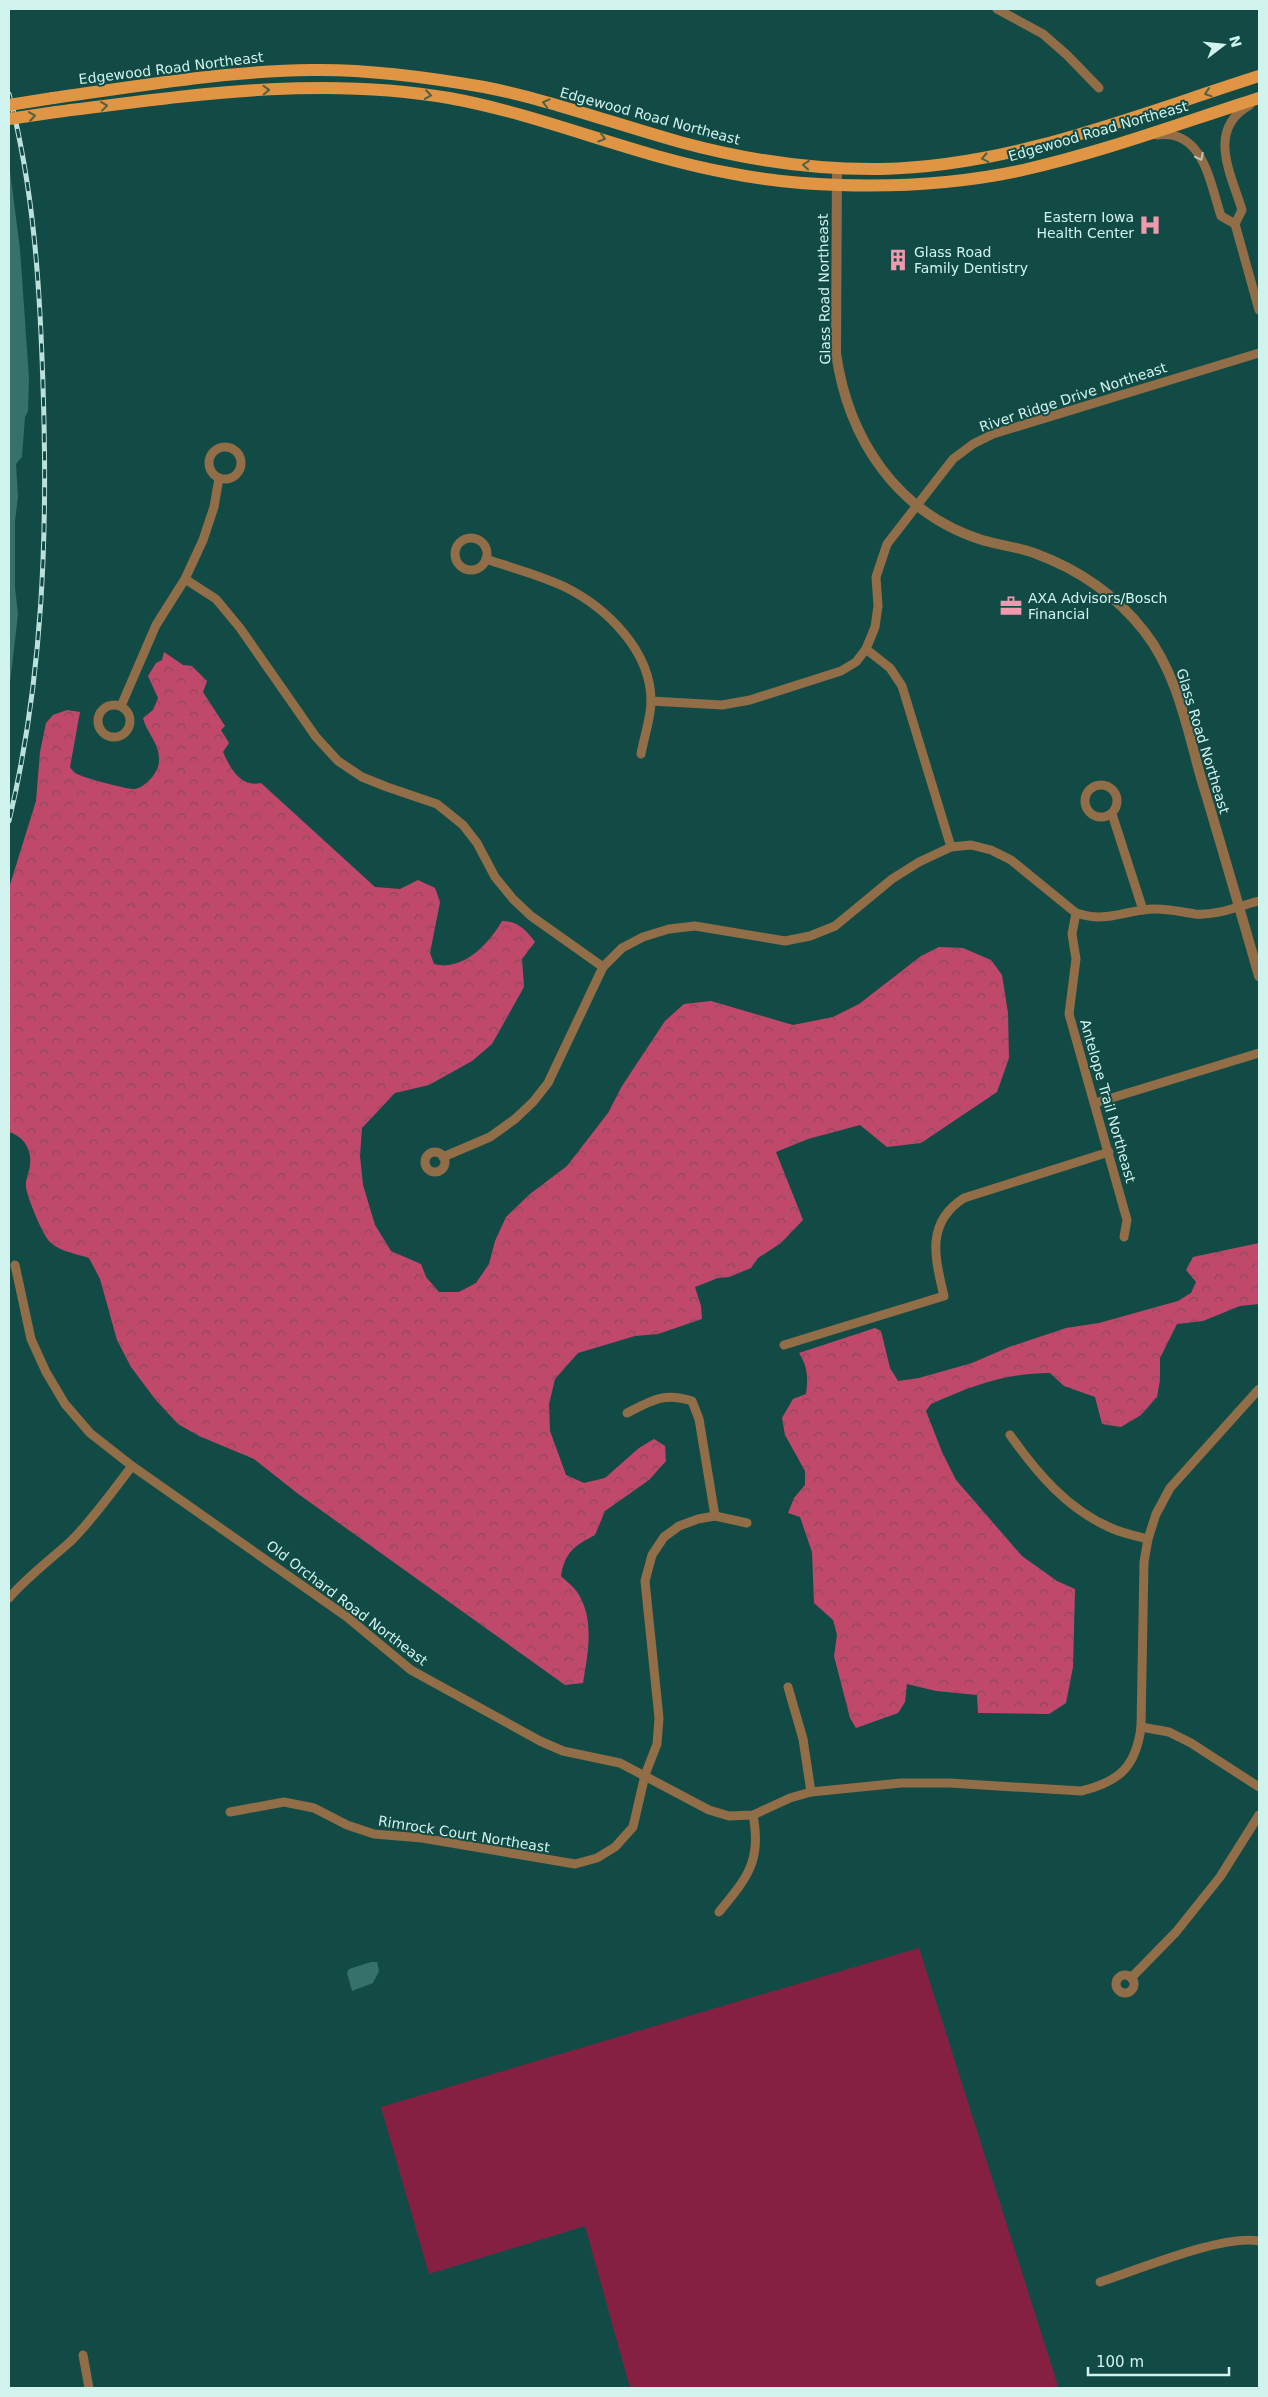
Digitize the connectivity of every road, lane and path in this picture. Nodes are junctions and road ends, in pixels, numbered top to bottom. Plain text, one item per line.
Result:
1 (998, 9) edge
2 (1259, 76) edge
3 (1099, 88) dead end
4 (1259, 100) edge
5 (9, 105) edge
6 (9, 119) edge
7 (613, 122) junction
8 (567, 128) junction
9 (1126, 140) junction
10 (837, 168) junction
11 (836, 185) junction
12 (1235, 224) junction
13 (1259, 310) edge
14 (1259, 353) edge
15 (219, 478) dead end
16 (915, 506) junction
17 (486, 559) dead end
18 (185, 579) junction
19 (866, 649) junction
20 (651, 701) junction
21 (121, 706) dead end
22 (641, 754) dead end
23 (1112, 814) dead end
24 (951, 847) junction
25 (1259, 900) edge
26 (1239, 906) junction
27 (1143, 910) junction
28 (1076, 913) junction
29 (603, 967) junction
30 (1259, 976) edge
31 (1259, 1053) edge
32 (1095, 1102) junction
33 (1108, 1152) junction
34 (443, 1157) dead end
35 (1124, 1237) dead end
36 (15, 1265) dead end
37 (784, 1345) dead end
38 (1259, 1389) edge
39 (627, 1413) dead end
40 (1010, 1435) dead end
41 (132, 1466) junction
42 (715, 1516) junction
43 (747, 1522) dead end
44 (1148, 1539) junction
45 (9, 1598) edge
46 (788, 1686) dead end
47 (1141, 1727) junction
48 (645, 1775) junction
49 (1259, 1787) edge
50 (810, 1792) junction
51 (230, 1812) dead end
52 (753, 1815) junction
53 (1259, 1815) edge
54 (719, 1912) dead end
55 (1132, 1978) dead end
56 (1259, 2241) edge
57 (1100, 2282) dead end
58 (83, 2355) dead end
59 (89, 2388) edge

1 - 3 street
2 -> 10 main road, Edgewood Road Northeast
4 - 9 main road, Edgewood Road Northeast
4 - 12 street
7 -> 5 main road, Edgewood Road Northeast, bridge
6 -> 8 main road, Edgewood Road Northeast, bridge
7 - 8 main road
10 -> 7 main road, Edgewood Road Northeast
8 -> 11 main road, Edgewood Road Northeast
9 - 11 main road, Edgewood Road Northeast
9 -> 12 street
10 - 11 street, Glass Road Northeast
11 - 16 street, Glass Road Northeast
12 - 13 street
14 - 16 street, River Ridge Drive Northeast
15 - 18 street
16 - 19 street, River Ridge Drive Northeast
16 - 26 street, Glass Road Northeast
17 - 20 street
18 - 21 street
18 - 29 street
19 - 20 street, River Ridge Drive Northeast
19 - 24 street
20 - 22 street
23 - 27 street
24 - 28 street
24 - 29 street
25 - 26 street
26 - 27 street
26 - 30 street, Glass Road Northeast
27 - 28 street
28 - 32 street, Antelope Trail Northeast
29 - 34 street
31 - 32 street
32 - 33 street, Antelope Trail Northeast
33 - 35 street, Antelope Trail Northeast
33 - 37 street
36 - 41 street, Old Orchard Road Northeast
38 - 44 street, Old Orchard Road Northeast
39 - 42 street
40 - 44 street
41 - 45 street
41 - 48 street, Old Orchard Road Northeast
42 - 43 street
42 - 48 street, Rimrock Court Northeast
44 - 47 street, Old Orchard Road Northeast
46 - 50 street
47 - 49 street
47 - 50 street, Old Orchard Road Northeast
48 - 51 street, Rimrock Court Northeast
48 - 52 street, Old Orchard Road Northeast
50 - 52 street, Old Orchard Road Northeast
52 - 54 street
53 - 55 street
56 - 57 street
58 - 59 street

